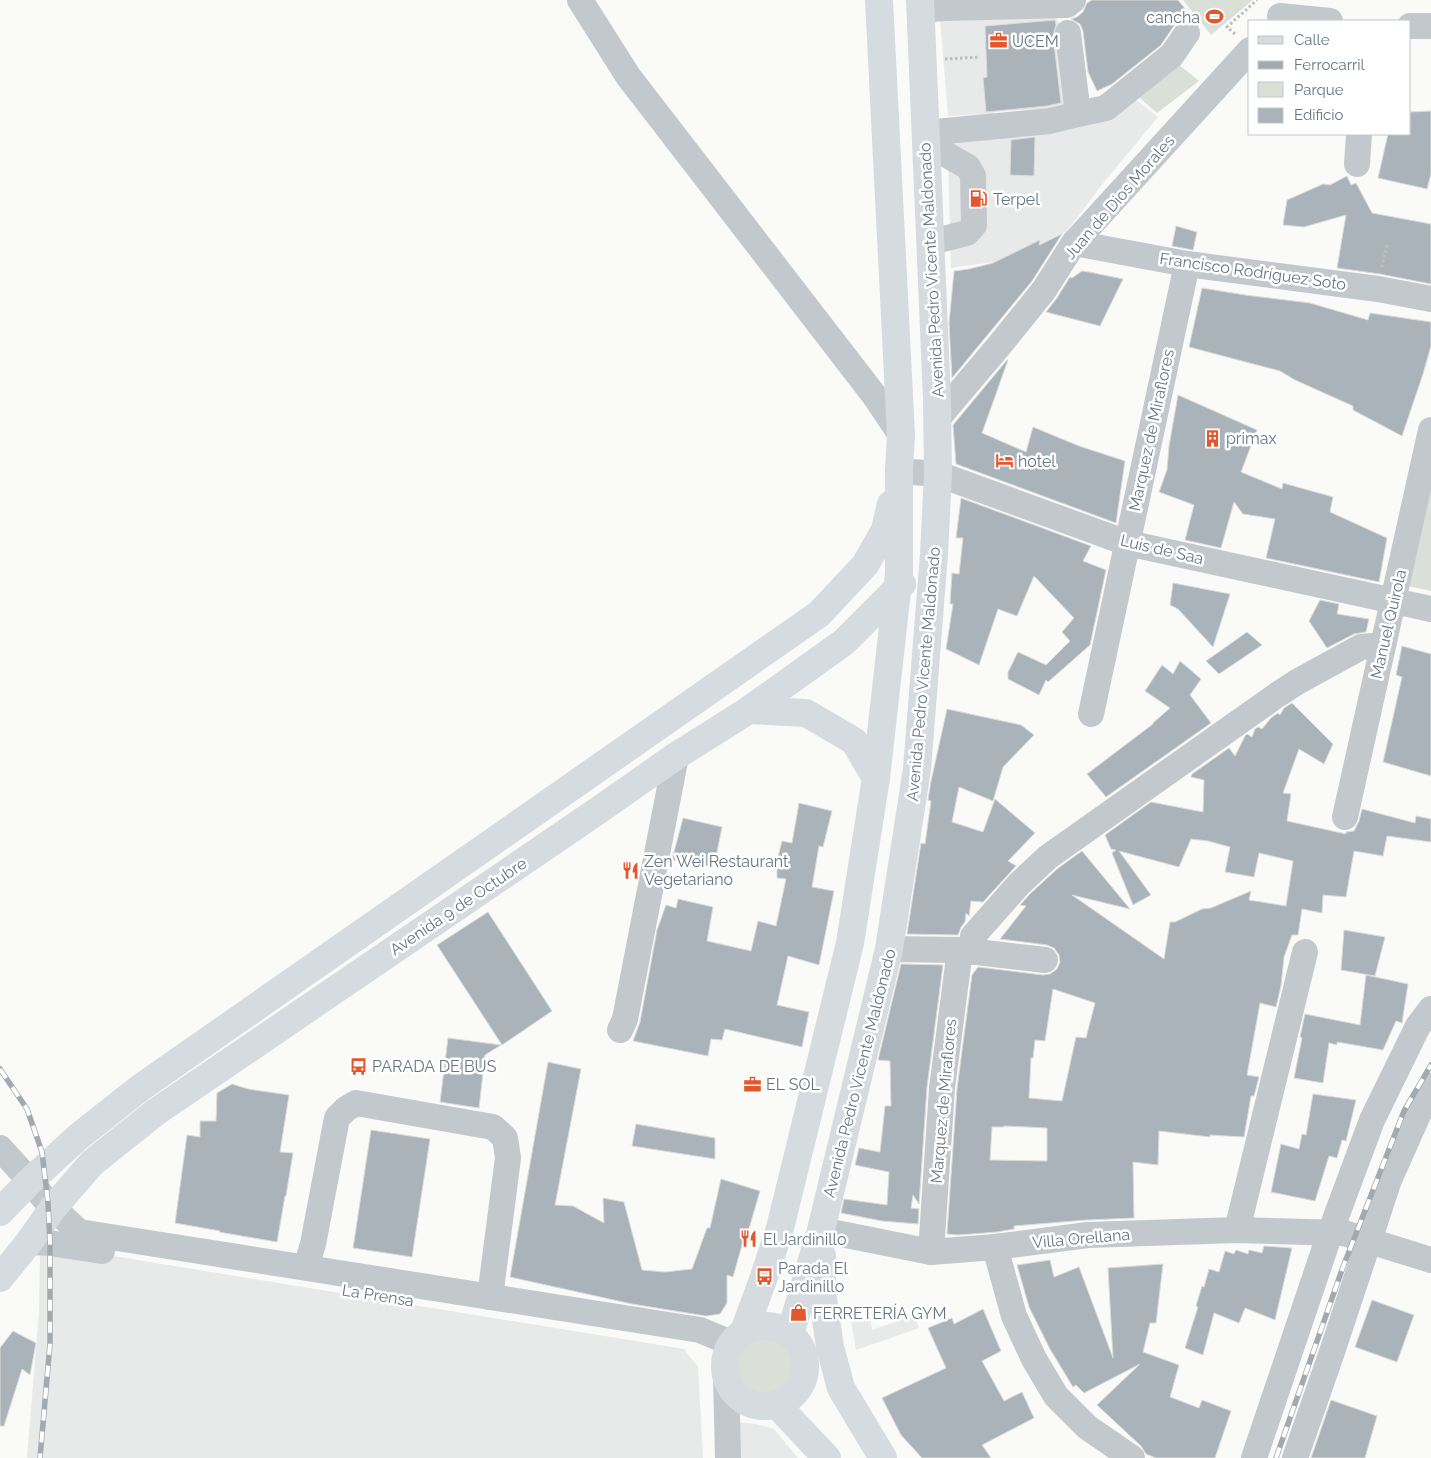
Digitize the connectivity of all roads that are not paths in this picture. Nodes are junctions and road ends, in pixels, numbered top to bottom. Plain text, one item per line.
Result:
1 (580, 0) edge
2 (879, 0) edge
3 (1073, 0) edge
4 (920, 5) edge
5 (1284, 12) edge
6 (1325, 20) edge
7 (1411, 26) edge
8 (1431, 26) edge
9 (1068, 33) dead end
10 (1187, 33) dead end
11 (1248, 52) edge
12 (1078, 114) junction
13 (1360, 135) edge
14 (926, 138) junction
15 (1357, 164) dead end
16 (931, 242) junction
17 (1074, 243) junction
18 (1187, 264) junction
19 (1431, 299) edge
20 (937, 420) junction
21 (1431, 430) edge
22 (901, 435) junction
23 (899, 471) junction
24 (938, 474) junction
25 (1127, 543) junction
26 (934, 554) junction
27 (898, 587) junction
28 (1393, 601) junction
29 (1431, 609) edge
30 (1382, 650) junction
31 (749, 710) junction
32 (1091, 714) dead end
33 (676, 756) junction
34 (876, 778) junction
35 (1345, 817) dead end
36 (890, 949) junction
37 (965, 951) junction
38 (1305, 952) dead end
39 (1045, 960) dead end
40 (1431, 1009) edge
41 (620, 1030) dead end
42 (1431, 1086) edge
43 (0, 1148) edge
44 (30, 1181) junction
45 (53, 1208) junction
46 (0, 1212) edge
47 (821, 1230) junction
48 (1237, 1230) junction
49 (1337, 1233) junction
50 (1369, 1241) junction
51 (28, 1242) junction
52 (995, 1247) junction
53 (931, 1252) junction
54 (1431, 1260) edge
55 (306, 1268) junction
56 (0, 1278) edge
57 (490, 1297) junction
58 (790, 1334) junction
59 (731, 1352) junction
60 (805, 1372) junction
61 (777, 1405) junction
62 (816, 1453) edge
63 (728, 1458) edge
64 (882, 1458) edge
65 (1132, 1458) edge
66 (1254, 1458) edge
67 (1295, 1458) edge

1 - 22 street
2 - 22 main road, Avenida Pedro Vicente Maldonado
3 - 4 street
4 - 14 main road, Avenida Pedro Vicente Maldonado
5 - 6 street
7 - 8 street
9 - 12 street
10 - 12 street
11 - 17 street, Juan de Dios Morales
12 - 14 street
13 - 15 street
14 - 16 main road, Avenida Pedro Vicente Maldonado
14 - 16 street
16 - 20 main road, Avenida Pedro Vicente Maldonado
17 - 18 street, Francisco Rodríguez Soto
17 - 20 street, Juan de Dios Morales
18 - 19 street, Francisco Rodríguez Soto
18 - 25 street, Marquez de Miraflores
20 - 24 main road, Avenida Pedro Vicente Maldonado
21 - 28 street, Manuel Quirola
22 - 23 main road, Avenida Pedro Vicente Maldonado
23 - 24 street, Luis de Saa
23 - 27 main road, Avenida Pedro Vicente Maldonado
23 - 44 main road, Avenida 9 de Octubre
24 - 25 street, Luis de Saa
24 - 26 main road, Avenida Pedro Vicente Maldonado
25 - 28 street, Luis de Saa
25 - 32 street, Marquez de Miraflores
26 - 27 main road, Avenida 9 de Octubre
26 - 36 main road, Avenida Pedro Vicente Maldonado
27 - 31 main road, Avenida 9 de Octubre
27 - 34 main road, Avenida Pedro Vicente Maldonado
28 - 29 street, Luis de Saa
28 - 30 street, Manuel Quirola
30 - 35 street, Manuel Quirola
30 - 37 street, Marquez de Miraflores
31 - 33 main road, Avenida 9 de Octubre
31 - 34 main road
33 - 41 street
33 - 45 main road, Avenida 9 de Octubre
34 - 59 main road, Avenida Pedro Vicente Maldonado
36 - 37 street
36 - 47 main road, Avenida Pedro Vicente Maldonado
37 - 39 street
37 - 53 street, Marquez de Miraflores
38 - 48 street
40 - 49 street
42 - 50 street
43 - 44 street, La Prensa
44 - 45 street, La Prensa
44 - 46 main road, Avenida 9 de Octubre
45 - 51 main road, Avenida 9 de Octubre
45 - 55 street, La Prensa
47 - 53 street, Villa Orellana
47 - 58 main road, Avenida Pedro Vicente Maldonado
47 - 64 main road
48 - 49 street, Villa Orellana
48 - 52 street, Villa Orellana
49 - 50 street, Villa Orellana
49 - 66 street
50 - 54 street, Villa Orellana
50 - 67 street
51 - 56 main road, Avenida 9 de Octubre
51 - 59 street, La Prensa
52 - 53 street, Villa Orellana
52 - 65 street
55 - 57 street, La Prensa
55 - 57 street
57 - 59 street, La Prensa
58 - 59 main road
58 - 60 main road
59 - 61 main road
59 - 63 street
60 - 61 main road
60 - 64 main road
61 - 62 main road

